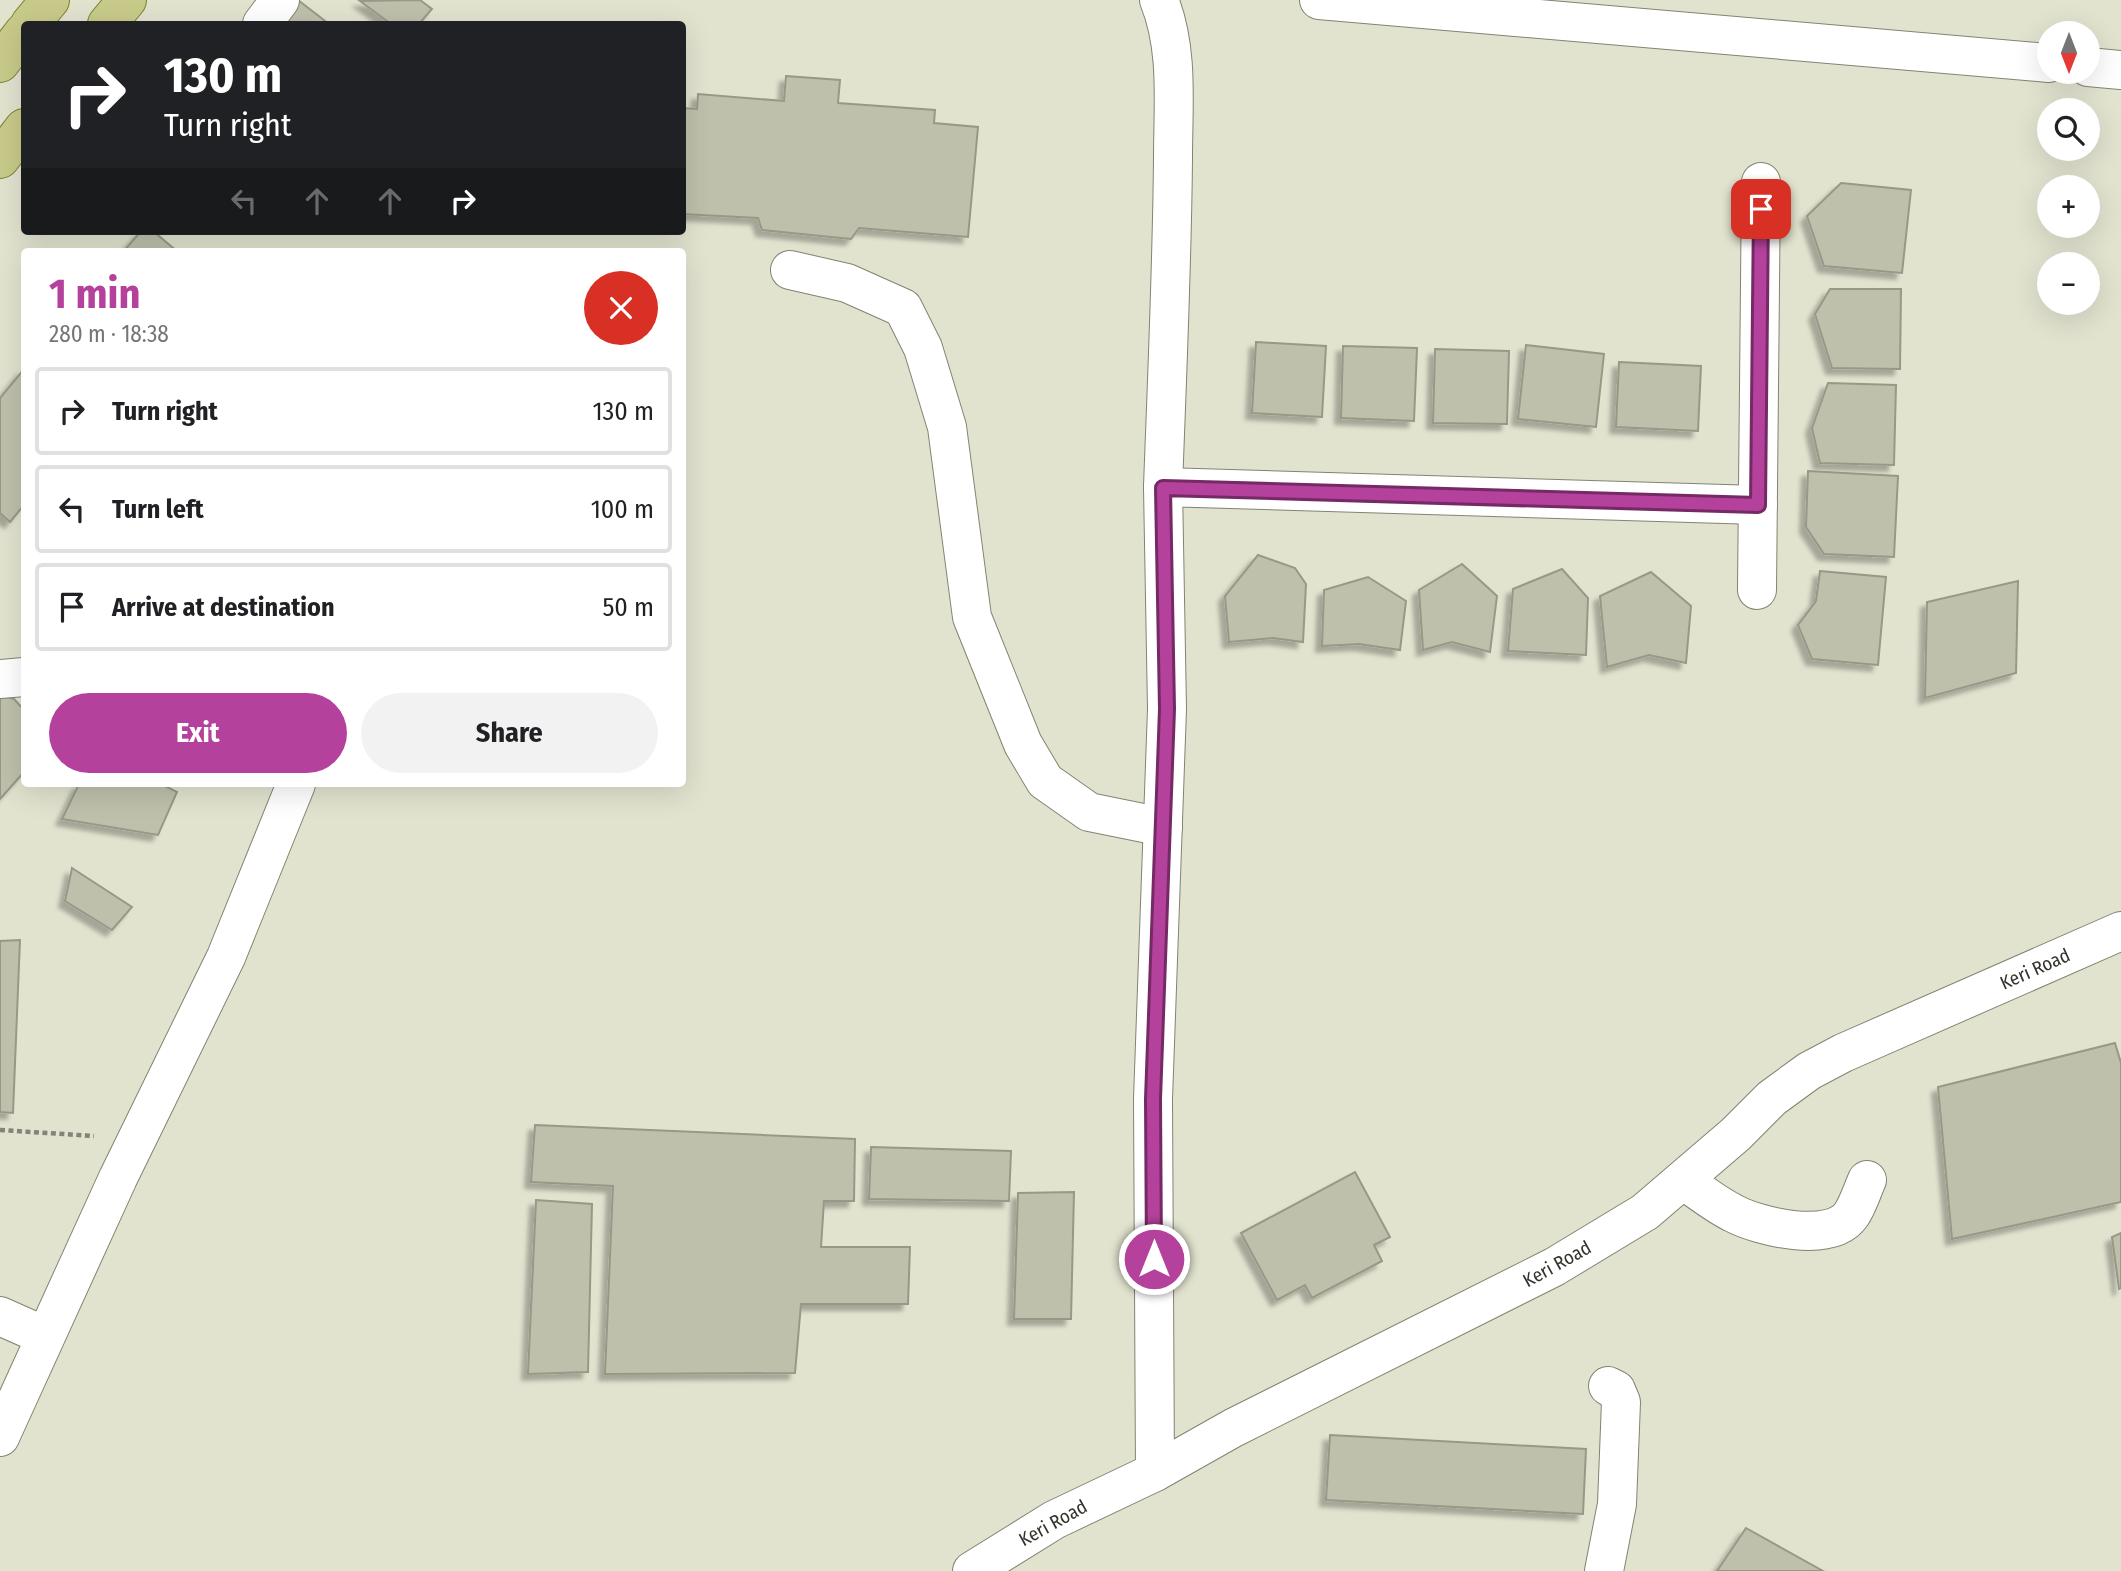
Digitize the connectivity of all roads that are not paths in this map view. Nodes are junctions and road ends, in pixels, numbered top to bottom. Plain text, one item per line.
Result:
1 (50, 0) edge
2 (279, 0) edge
3 (1159, 0) edge
4 (1319, 0) edge
5 (32, 21) edge
6 (264, 21) edge
7 (21, 36) edge
8 (2037, 62) edge
9 (0, 63) edge
10 (2100, 68) edge
11 (2121, 70) edge
12 (21, 132) edge
13 (0, 159) edge
14 (1761, 182) dead end
15 (790, 270) dead end
16 (1163, 488) junction
17 (1758, 505) junction
18 (1757, 590) dead end
19 (21, 677) edge
20 (0, 678) edge
21 (295, 787) edge
22 (1163, 827) junction
23 (2121, 931) edge
24 (1683, 1180) junction
25 (1867, 1180) dead end
26 (0, 1316) edge
27 (45, 1336) junction
28 (1608, 1386) dead end
29 (0, 1437) edge
30 (1155, 1472) junction
31 (972, 1571) edge
32 (1604, 1571) edge

1 - 5 main road
2 - 6 street
3 - 16 street
4 - 8 street
7 - 9 main road
10 - 11 street
12 - 13 main road
14 - 17 street
15 - 22 street
16 - 17 street
16 - 22 street
17 - 18 street
19 - 20 street
21 - 27 street
22 - 30 street
23 - 24 street, Keri Road
24 - 25 street
24 - 30 street, Keri Road
26 - 27 street
27 - 29 street
28 - 32 street
30 - 31 street, Keri Road

